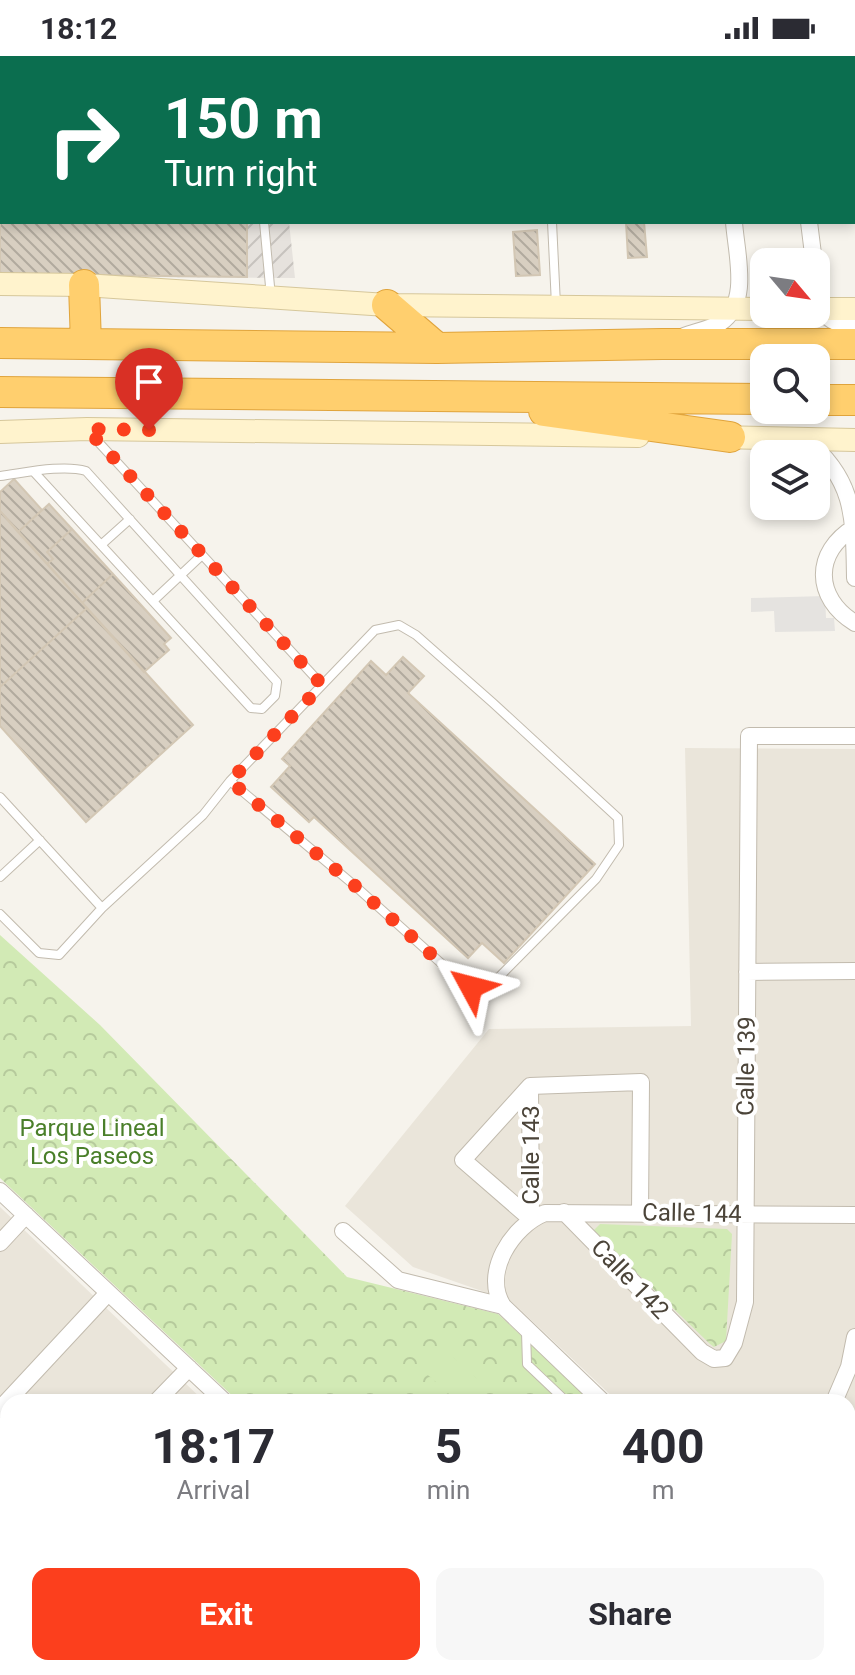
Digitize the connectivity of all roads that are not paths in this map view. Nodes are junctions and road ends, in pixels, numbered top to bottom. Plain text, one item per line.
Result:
1 (264, 224) edge
2 (552, 224) edge
3 (734, 224) edge
4 (809, 224) edge
5 (812, 248) edge
6 (0, 284) edge
7 (84, 285) junction
8 (271, 297) junction
9 (387, 305) junction
10 (557, 307) junction
11 (750, 309) edge
12 (830, 309) edge
13 (855, 309) edge
14 (734, 310) junction
15 (830, 320) edge
16 (855, 328) edge
17 (0, 343) edge
18 (86, 344) junction
19 (662, 344) junction
20 (855, 344) edge
21 (437, 348) junction
22 (0, 392) edge
23 (468, 396) junction
24 (750, 399) edge
25 (830, 400) edge
26 (855, 400) edge
27 (87, 429) junction
28 (0, 432) edge
29 (730, 437) junction
30 (805, 439) junction
31 (855, 440) edge
32 (34, 472) junction
33 (0, 476) edge
34 (130, 519) junction
35 (854, 527) edge
36 (101, 545) junction
37 (202, 555) junction
38 (181, 575) junction
39 (855, 578) edge
40 (153, 601) junction
41 (855, 623) edge
42 (322, 685) junction
43 (855, 736) edge
44 (230, 781) junction
45 (0, 797) edge
46 (40, 840) junction
47 (0, 877) edge
48 (102, 908) junction
49 (0, 914) edge
50 (855, 971) edge
51 (747, 972) junction
52 (530, 1086) junction
53 (0, 1191) edge
54 (564, 1212) junction
55 (640, 1213) junction
56 (745, 1214) junction
57 (26, 1215) junction
58 (855, 1215) edge
59 (531, 1219) junction
60 (343, 1231) dead end
61 (0, 1243) edge
62 (108, 1293) junction
63 (503, 1306) junction
64 (525, 1328) junction
65 (855, 1337) edge
66 (697, 1347) joint
67 (189, 1368) junction
68 (14, 1394) edge
69 (164, 1394) edge
70 (217, 1394) edge
71 (559, 1394) edge
72 (595, 1394) edge
73 (837, 1394) edge

1 - 8 lane
2 - 10 lane
3 - 14 street
4 - 5 street
6 - 7 main road
7 - 8 main road
7 - 18 highway
8 - 9 main road
9 - 10 main road
9 - 21 highway
10 - 14 main road
11 - 14 main road
12 - 13 main road
14 - 19 street
15 - 16 street
17 - 18 highway
18 - 21 highway
19 - 20 highway
19 - 21 highway
22 - 23 highway
23 - 24 highway
23 - 29 highway
25 - 26 highway
27 - 28 main road
27 - 29 main road
27 - 37 lane
29 - 30 main road
30 - 31 main road
30 - 35 street
32 - 33 lane
32 - 34 lane
32 - 36 lane
34 - 36 lane
34 - 38 lane
35 - 39 street
35 - 41 street
36 - 40 lane
37 - 38 lane
37 - 42 lane
38 - 40 lane
38 - 40 lane
42 - 44 lane
42 - 44 lane
43 - 51 street, Calle 139
44 - 48 lane
45 - 46 lane
46 - 47 lane
46 - 48 lane
48 - 49 lane
50 - 51 street
51 - 56 street, Calle 139
52 - 55 street
52 - 59 street, Calle 143
52 - 59 street
53 - 57 street
54 - 55 street, Calle 144
54 - 59 street, Calle 144
54 - 66 street, Calle 142
55 - 56 street, Calle 144
56 - 58 street, Calle 144
56 - 66 street, Calle 139
57 - 61 street
57 - 62 street
59 - 63 street, Calle 143
60 - 63 street
62 - 67 street
62 - 68 street
63 - 64 street
64 - 71 lane
64 - 72 street
65 - 73 street
67 - 69 street
67 - 70 street

